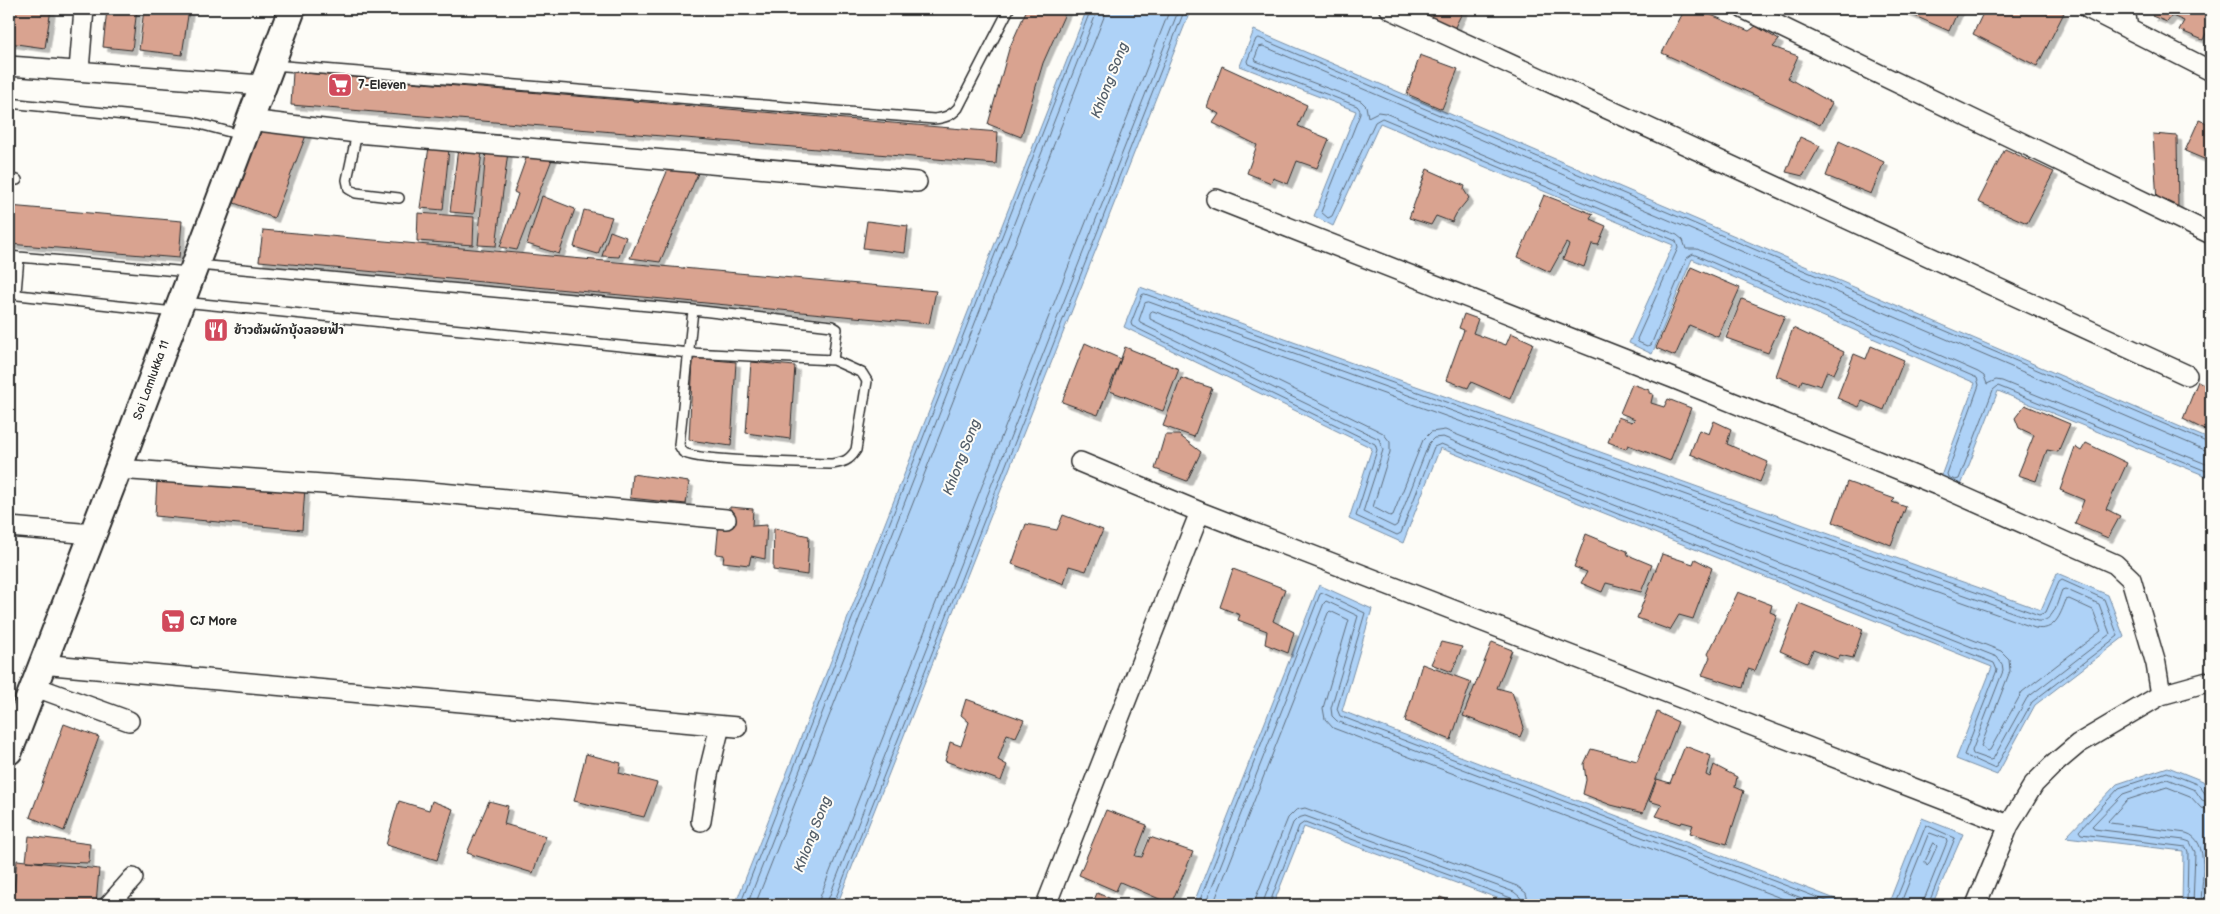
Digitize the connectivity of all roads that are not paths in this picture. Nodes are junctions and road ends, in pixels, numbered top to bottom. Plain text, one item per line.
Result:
1 (84, 9) edge
2 (292, 9) edge
3 (1009, 9) edge
4 (1390, 9) edge
5 (1744, 9) edge
6 (2089, 9) edge
7 (2125, 9) edge
8 (2128, 29) junction
9 (9, 66) edge
10 (79, 70) junction
11 (2211, 71) edge
12 (266, 75) junction
13 (9, 103) edge
14 (246, 128) junction
15 (356, 133) junction
16 (918, 182) dead end
17 (399, 198) dead end
18 (1216, 199) dead end
19 (2211, 234) edge
20 (9, 256) edge
21 (19, 257) junction
22 (194, 269) junction
23 (178, 307) junction
24 (693, 310) junction
25 (690, 353) junction
26 (833, 360) junction
27 (2187, 375) dead end
28 (1080, 462) dead end
29 (118, 470) junction
30 (1200, 512) junction
31 (726, 519) dead end
32 (9, 527) edge
33 (92, 534) junction
34 (37, 675) junction
35 (2211, 681) edge
36 (2161, 694) junction
37 (129, 721) dead end
38 (9, 751) edge
39 (701, 821) dead end
40 (2008, 824) junction
41 (133, 878) dead end
42 (110, 905) edge
43 (1046, 905) edge
44 (1976, 905) edge

1 - 10 street
2 - 12 street, Soi Lamlukka 11
3 - 12 lane
4 - 27 street
5 - 19 street
6 - 8 street
7 - 8 street
8 - 11 street
9 - 10 street
10 - 12 street
12 - 14 street, Soi Lamlukka 11
13 - 14 lane
14 - 15 street
14 - 22 street, Soi Lamlukka 11
15 - 16 street
15 - 17 lane
18 - 36 street
20 - 21 lane
21 - 22 lane
21 - 23 lane
22 - 23 street, Soi Lamlukka 11
22 - 24 lane
23 - 25 lane
23 - 29 street, Soi Lamlukka 11
24 - 25 lane
24 - 26 lane
25 - 26 lane
25 - 26 lane
28 - 30 street
29 - 31 street
29 - 33 street, Soi Lamlukka 11
30 - 40 street
30 - 43 street
32 - 33 street
33 - 34 street, Soi Lamlukka 11
34 - 37 street
34 - 38 street, Soi Lamlukka 11
34 - 39 street
35 - 36 street
36 - 40 street
40 - 44 street
41 - 42 street

